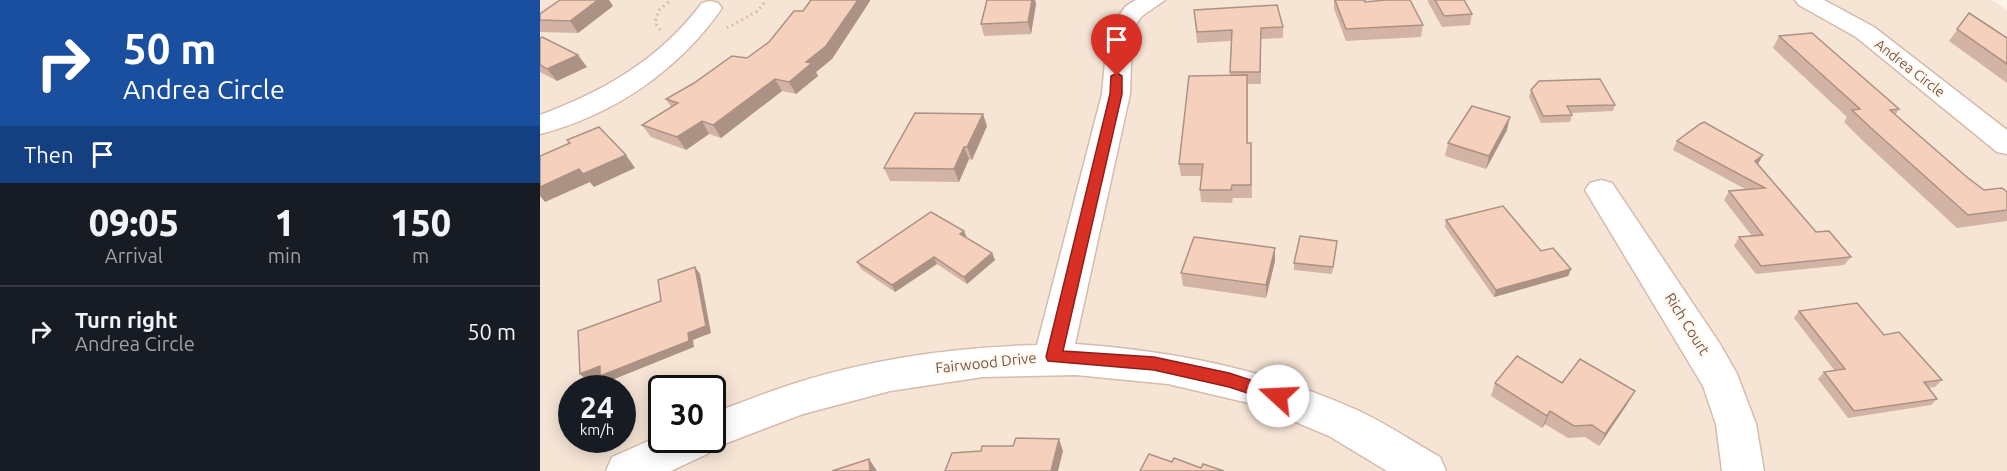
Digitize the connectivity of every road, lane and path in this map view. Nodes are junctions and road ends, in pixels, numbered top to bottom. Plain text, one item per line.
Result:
1 (1153, 0) edge
2 (1807, 0) edge
3 (710, 8) dead end
4 (540, 125) edge
5 (2007, 145) edge
6 (1601, 190) dead end
7 (1053, 357) junction
8 (726, 426) edge
9 (666, 453) edge
10 (627, 471) edge
11 (1425, 471) edge
12 (1743, 471) edge

1 - 7 street
2 - 5 street, Andrea Circle
3 - 4 street
6 - 12 street, Rich Court
7 - 8 street, Fairwood Drive
7 - 11 street, Fairwood Drive
9 - 10 street

